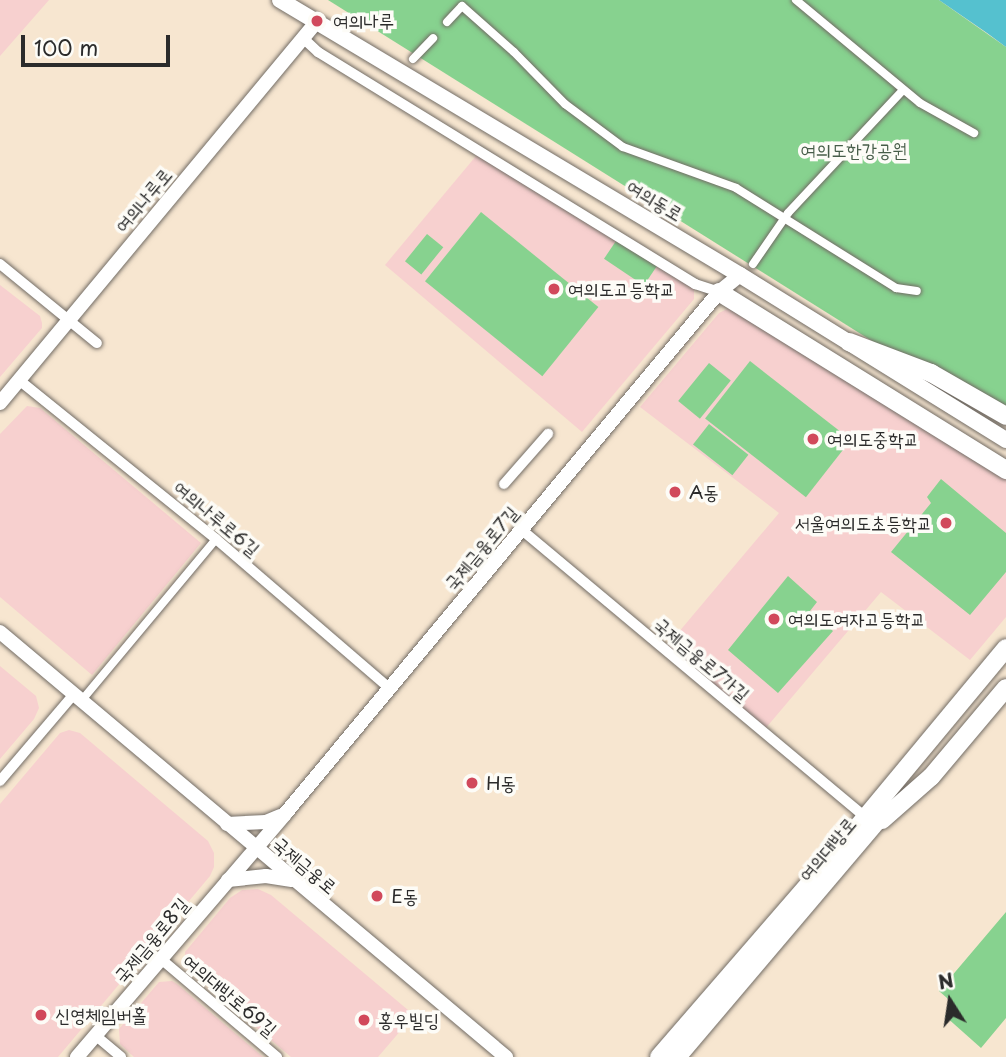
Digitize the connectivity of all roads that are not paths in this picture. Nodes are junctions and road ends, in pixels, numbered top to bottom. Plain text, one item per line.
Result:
1 (280, 0) edge
2 (796, 0) edge
3 (447, 22) dead end
4 (315, 23) junction
5 (303, 38) junction
6 (433, 38) dead end
7 (413, 59) dead end
8 (903, 90) junction
9 (974, 133) dead end
10 (785, 218) junction
11 (0, 264) edge
12 (754, 264) dead end
13 (740, 275) junction
14 (917, 291) dead end
15 (719, 292) junction
16 (68, 320) junction
17 (849, 342) junction
18 (97, 343) dead end
19 (19, 380) junction
20 (0, 402) edge
21 (1006, 416) edge
22 (548, 434) dead end
23 (1006, 440) edge
24 (1006, 470) edge
25 (504, 484) dead end
26 (522, 530) junction
27 (216, 540) junction
28 (0, 632) edge
29 (1006, 633) edge
30 (1006, 648) edge
31 (1006, 665) edge
32 (389, 688) junction
33 (1006, 688) edge
34 (78, 697) junction
35 (909, 774) junction
36 (0, 781) edge
37 (860, 813) junction
38 (285, 814) junction
39 (227, 824) junction
40 (872, 829) junction
41 (852, 834) junction
42 (255, 848) junction
43 (228, 880) junction
44 (293, 880) junction
45 (161, 959) junction
46 (95, 1035) junction
47 (77, 1057) edge
48 (121, 1057) edge
49 (277, 1057) edge
50 (506, 1057) edge
51 (659, 1057) edge
52 (677, 1057) edge

1 - 4 main road, 여의동로
2 - 8 street
3 - 10 street
4 - 5 street, 여의나루로
4 - 13 main road, 여의동로
5 - 15 street
5 - 16 street, 여의나루로
6 - 7 street
8 - 9 street
8 - 10 street
10 - 12 street
10 - 14 street
11 - 16 street
13 - 15 street, 국제금융로7길
13 - 17 main road, 여의동로
15 - 24 main road
15 - 26 street, 국제금융로7길
16 - 18 street
16 - 19 street, 여의나루로
17 - 21 main road
17 - 23 main road, 여의동로
19 - 20 street, 여의나루로
19 - 27 street, 여의나루로6길
22 - 25 street
26 - 32 street, 국제금융로7길
26 - 37 street, 국제금융로7가길
27 - 32 street, 여의나루로6길
27 - 34 street
28 - 34 street, 국제금융로
29 - 37 main road
30 - 35 main road
31 - 35 main road, 여의대방로
32 - 38 street, 국제금융로7길
33 - 40 main road
34 - 36 street
34 - 39 street, 국제금융로
35 - 40 main road, 여의대방로
35 - 41 main road, 여의대방로
37 - 41 main road
38 - 39 street
38 - 42 street, 국제금융로7길
39 - 42 street, 국제금융로
40 - 52 main road, 여의대방로
41 - 51 main road, 여의대방로
42 - 43 street, 국제금융로8길
42 - 44 street, 국제금융로
43 - 44 street
43 - 45 street, 국제금융로8길
44 - 50 street, 국제금융로
45 - 46 street, 국제금융로8길
45 - 49 street, 여의대방로69길
46 - 47 street, 국제금융로8길
46 - 48 street

